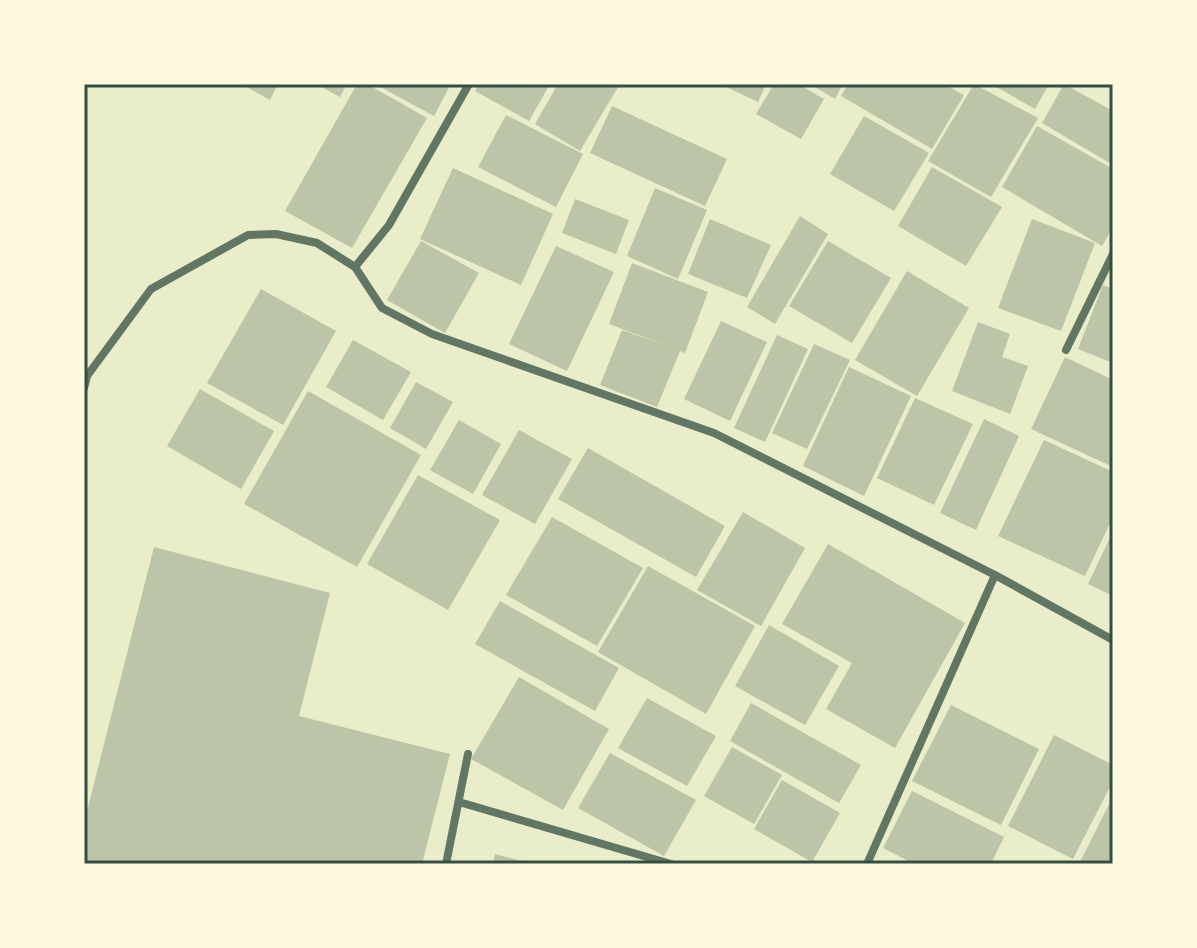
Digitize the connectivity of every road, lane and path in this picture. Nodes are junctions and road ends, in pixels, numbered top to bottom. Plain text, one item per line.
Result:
1 (469, 84) edge
2 (1113, 254) edge
3 (355, 267) junction
4 (1066, 350) dead end
5 (85, 375) edge
6 (84, 388) edge
7 (995, 575) junction
8 (1113, 640) edge
9 (468, 754) dead end
10 (459, 802) junction
11 (446, 864) edge
12 (671, 864) edge
13 (867, 864) edge

1 - 3 street
2 - 4 street
3 - 5 street
3 - 7 street
5 - 6 street
7 - 8 street
7 - 13 street
9 - 10 street
10 - 11 street
10 - 12 street

